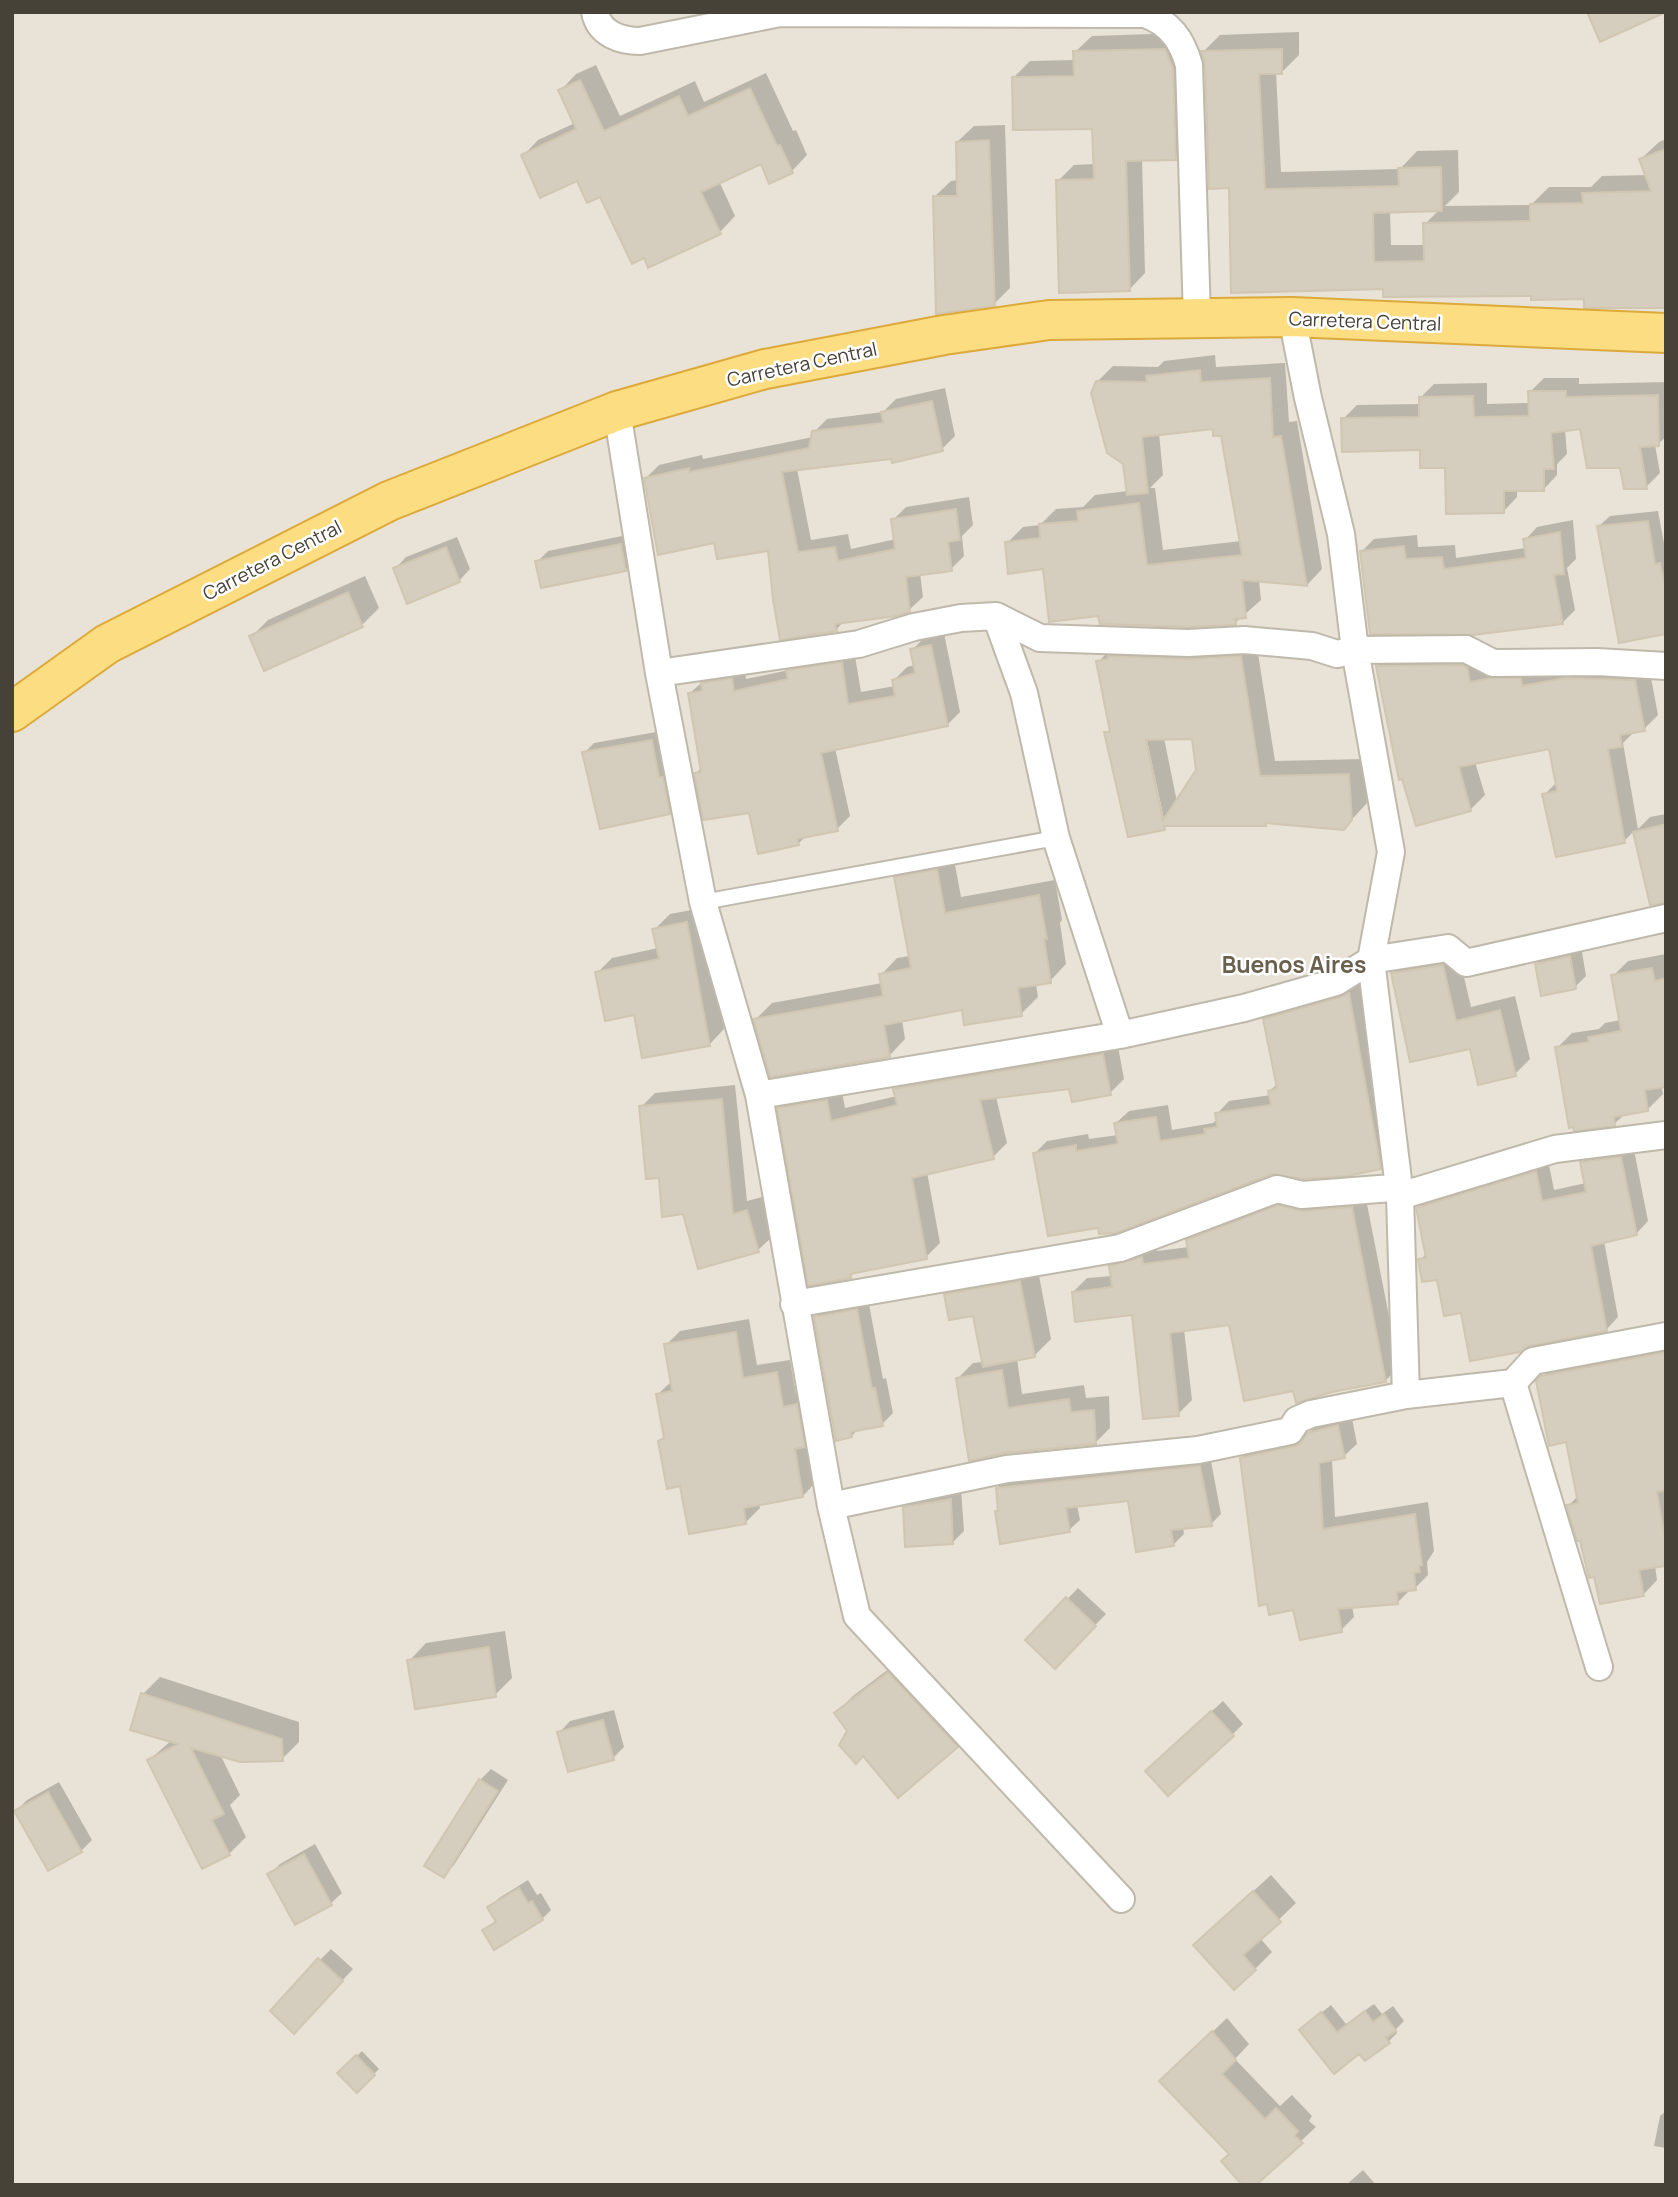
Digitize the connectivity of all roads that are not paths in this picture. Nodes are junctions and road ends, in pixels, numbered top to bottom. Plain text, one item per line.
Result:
1 (595, 12) edge
2 (1196, 317) junction
3 (1292, 317) junction
4 (1666, 333) edge
5 (617, 411) junction
6 (996, 616) junction
7 (1355, 650) junction
8 (1666, 666) edge
9 (659, 673) junction
10 (12, 712) edge
11 (1056, 838) junction
12 (704, 902) junction
13 (1666, 918) edge
14 (1371, 960) junction
15 (1121, 1035) junction
16 (759, 1095) junction
17 (1666, 1135) edge
18 (1400, 1196) junction
19 (794, 1304) junction
20 (1666, 1336) edge
21 (1513, 1383) junction
22 (1406, 1395) junction
23 (831, 1506) junction
24 (1599, 1667) dead end
25 (1121, 1899) dead end

1 - 2 street
2 - 3 highway, Carretera Central
2 - 5 highway, Carretera Central
3 - 4 highway, Carretera Central
3 - 7 street
5 - 9 street
5 - 10 highway, Carretera Central
6 - 7 street
6 - 9 street
6 - 11 street
7 - 8 street
7 - 14 street
9 - 12 street
11 - 12 lane
11 - 15 street
12 - 16 street
13 - 14 street
14 - 15 street
14 - 18 street
15 - 16 street
16 - 19 street
17 - 18 street
18 - 19 street
18 - 22 street
19 - 23 street
20 - 21 street
21 - 22 street
21 - 24 street
22 - 23 street
23 - 25 street

